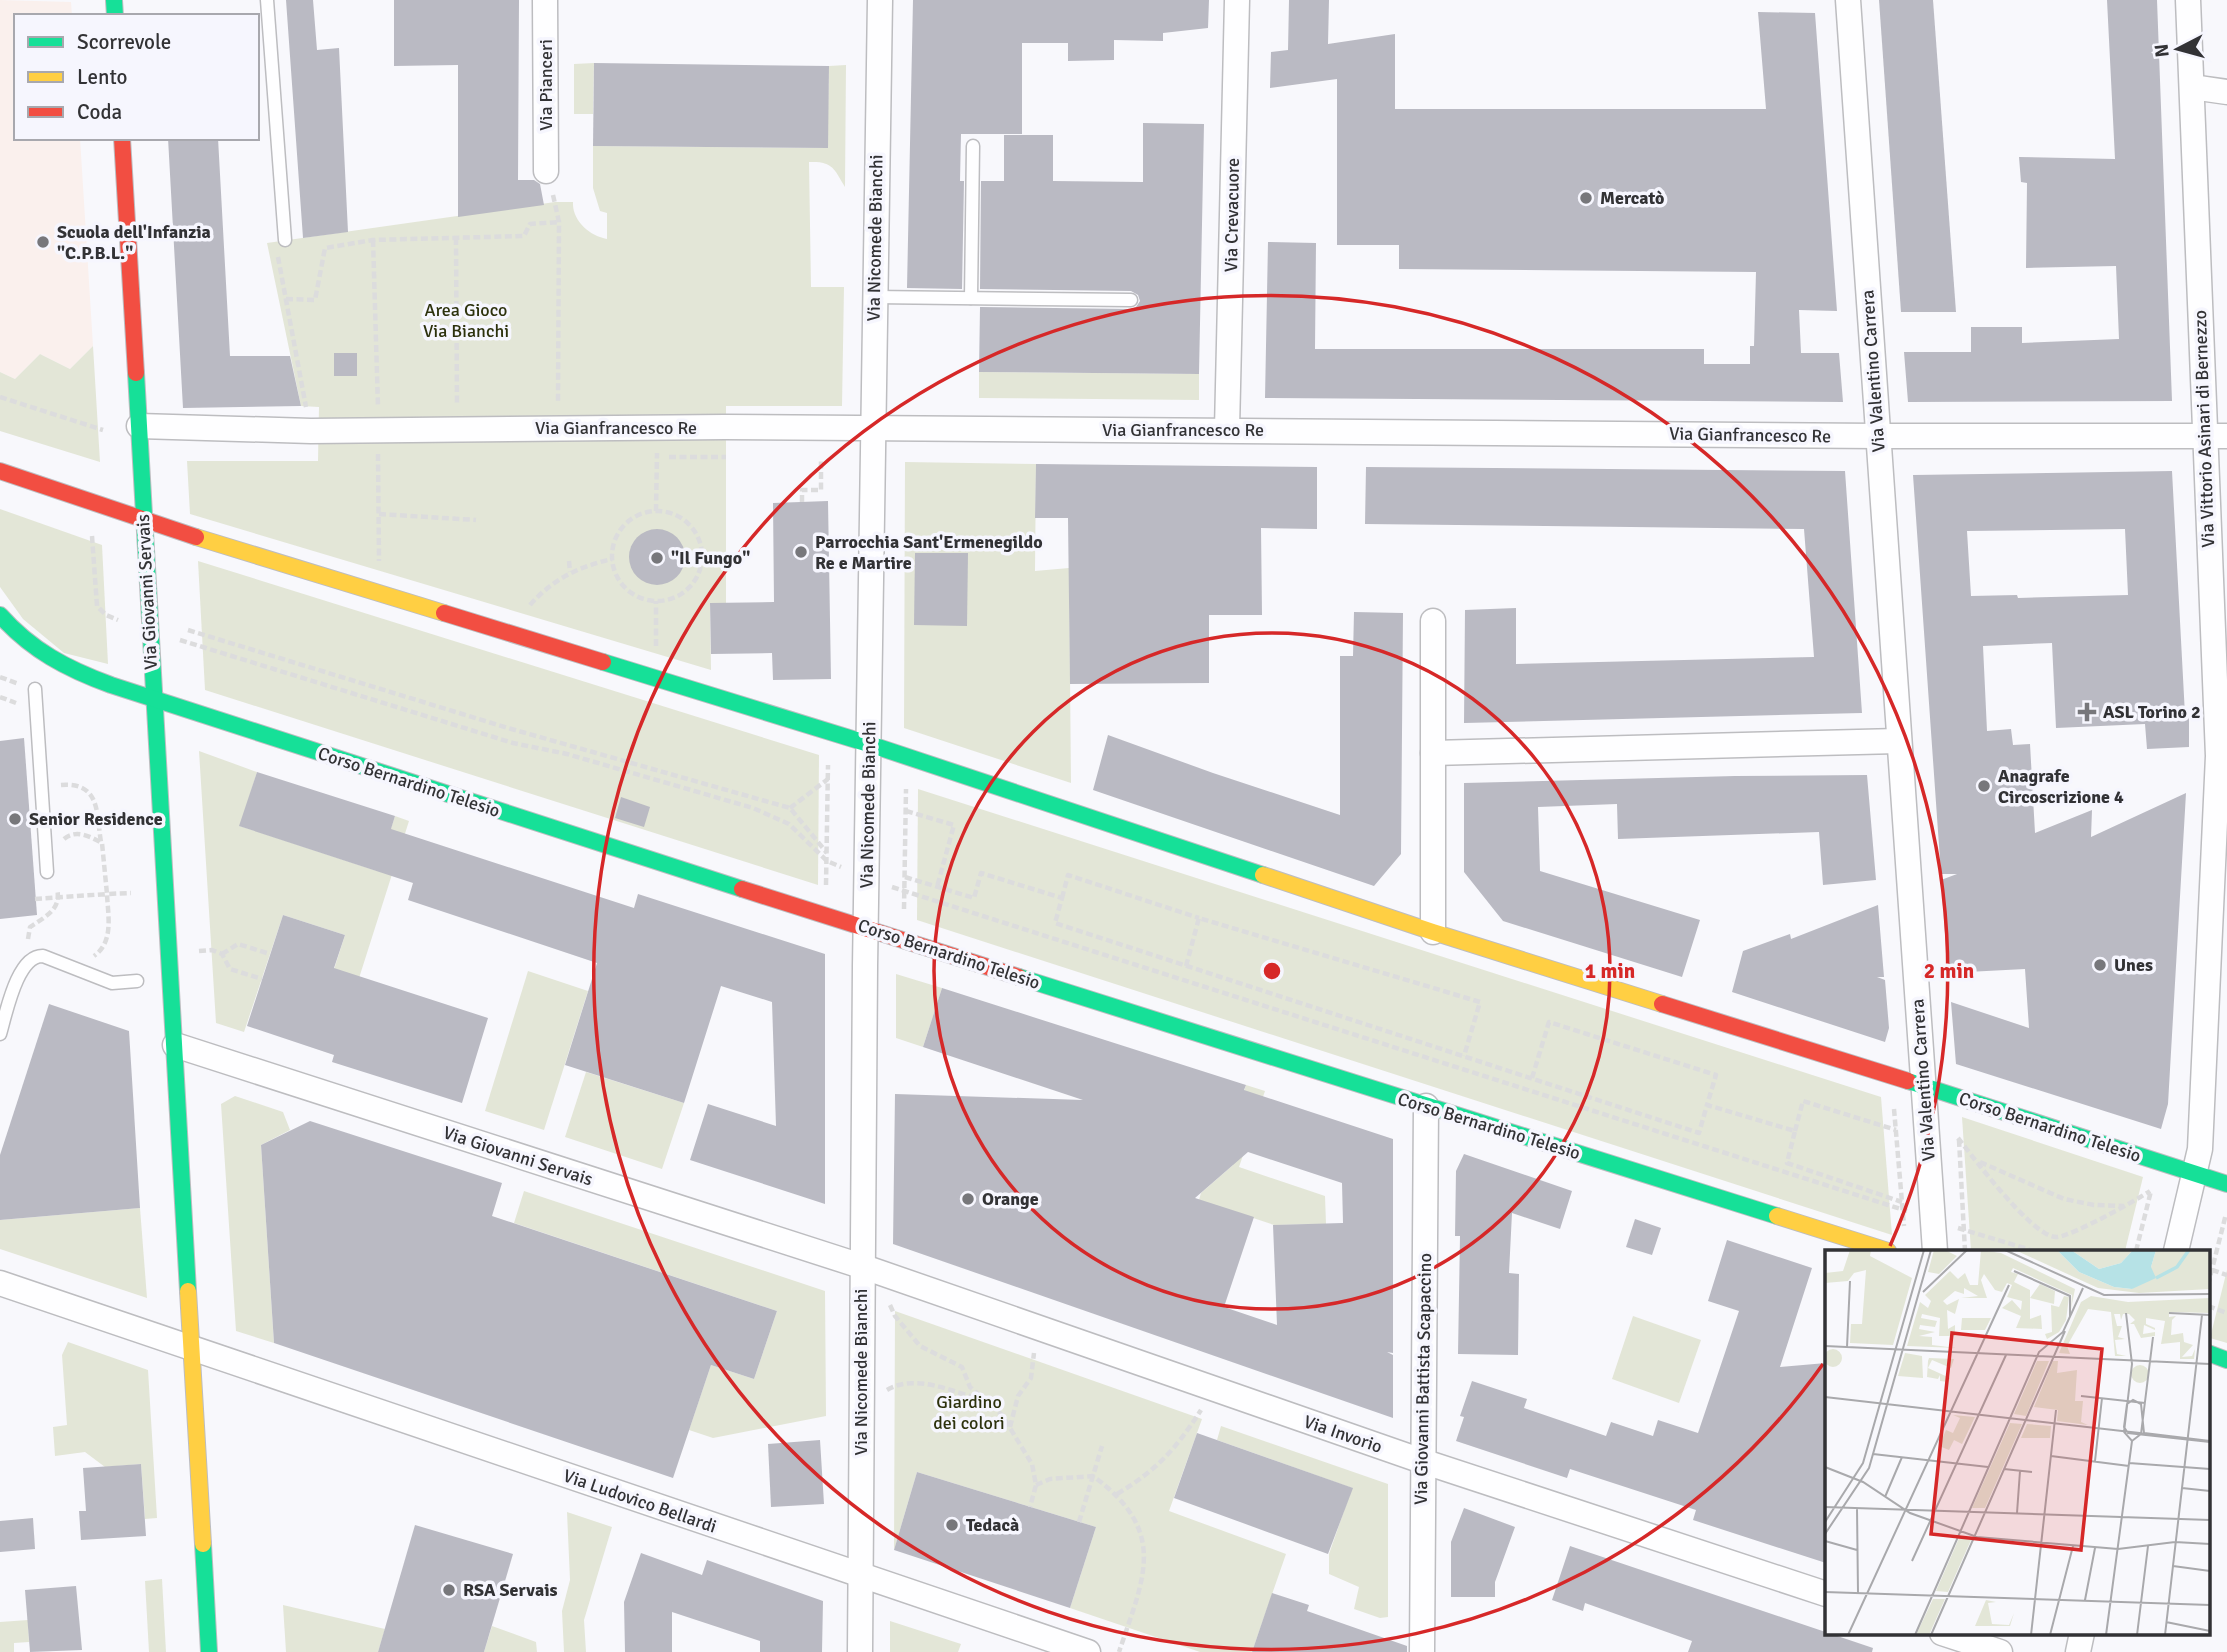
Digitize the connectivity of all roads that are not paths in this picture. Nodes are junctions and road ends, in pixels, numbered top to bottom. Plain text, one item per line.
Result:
1 (267, 0) edge
2 (545, 0) edge
3 (880, 0) edge
4 (1237, 0) edge
5 (1848, 0) edge
6 (2188, 0) edge
7 (2192, 87) junction
8 (2227, 92) edge
9 (122, 140) edge
10 (973, 146) dead end
11 (546, 171) road end
12 (285, 240) road end
13 (874, 297) junction
14 (971, 298) junction
15 (1131, 300) dead end
16 (139, 426) junction
17 (872, 429) junction
18 (1227, 429) junction
19 (1878, 436) junction
20 (2216, 436) edge
21 (0, 471) edge
22 (144, 521) junction
23 (0, 615) edge
24 (1433, 621) dead end
25 (0, 636) edge
26 (19, 637) junction
27 (35, 689) dead end
28 (153, 700) junction
29 (1898, 741) junction
30 (869, 744) junction
31 (1433, 753) junction
32 (2221, 859) edge
33 (47, 872) road end
34 (866, 928) junction
35 (1433, 932) junction
36 (137, 981) dead end
37 (0, 1034) edge
38 (175, 1045) junction
39 (1924, 1086) junction
40 (1426, 1107) junction
41 (2195, 1174) junction
42 (2227, 1184) edge
43 (1885, 1250) edge
44 (1935, 1250) edge
45 (2176, 1250) edge
46 (861, 1266) junction
47 (0, 1283) edge
48 (193, 1349) junction
49 (2210, 1354) edge
50 (2227, 1360) edge
51 (1422, 1461) junction
52 (861, 1576) junction
53 (1825, 1594) edge
54 (2082, 1634) edge
55 (1957, 1639) edge
56 (209, 1652) edge
57 (860, 1652) edge
58 (1088, 1652) edge
59 (1422, 1652) edge
60 (2000, 1652) edge
61 (2078, 1652) edge

1 - 12 lane
2 - 11 street, Via Pianceri
3 - 13 street, Via Nicomede Bianchi
4 - 18 street, Via Crevacuore
5 - 19 street, Via Valentino Carrera
6 - 7 street, Via Vittorio Asinari di Bernezzo
7 - 8 street
7 - 20 street, Via Vittorio Asinari di Bernezzo
9 - 16 street, Via Giovanni Servais
10 - 14 lane
13 - 14 lane
13 - 17 street, Via Nicomede Bianchi
14 - 15 lane
16 - 17 street, Via Gianfrancesco Re
16 - 22 street, Via Giovanni Servais
17 - 18 street, Via Gianfrancesco Re
17 - 30 street, Via Nicomede Bianchi
18 - 19 street, Via Gianfrancesco Re
19 - 20 street, Via Gianfrancesco Re
19 - 29 street, Via Valentino Carrera
20 - 32 street, Via Vittorio Asinari di Bernezzo
21 - 22 street, Corso Bernardino Telesio
22 - 28 street, Via Giovanni Servais
22 - 30 street, Corso Bernardino Telesio
23 - 26 street, Corso Bernardino Telesio
24 - 31 street
25 - 26 lane
26 - 28 street, Corso Bernardino Telesio
27 - 33 lane
28 - 34 street, Corso Bernardino Telesio
28 - 38 street, Via Giovanni Servais
29 - 31 street
29 - 39 street, Via Valentino Carrera
30 - 34 street, Via Nicomede Bianchi
30 - 35 street, Corso Bernardino Telesio
31 - 35 street
32 - 41 street, Via Vittorio Asinari di Bernezzo
34 - 40 street, Corso Bernardino Telesio
34 - 46 street, Via Nicomede Bianchi
35 - 39 street, Corso Bernardino Telesio
36 - 37 lane
38 - 46 street, Via Giovanni Servais
38 - 48 street, Via Giovanni Servais
39 - 41 street, Corso Bernardino Telesio
39 - 44 street, Via Valentino Carrera
40 - 43 street, Corso Bernardino Telesio
40 - 51 street, Via Giovanni Battista Scapaccino
41 - 42 street, Corso Bernardino Telesio
41 - 45 street, Via Vittorio Asinari di Bernezzo
46 - 51 street, Via Invorio
46 - 52 street, Via Nicomede Bianchi
47 - 48 street
48 - 52 street, Via Ludovico Bellardi
48 - 56 street, Via Giovanni Servais
49 - 50 street
51 - 53 street, Via Invorio
51 - 59 street, Via Giovanni Battista Scapaccino
52 - 57 street, Via Nicomede Bianchi
52 - 58 street, Via Ludovico Bellardi
54 - 61 street
55 - 60 street

